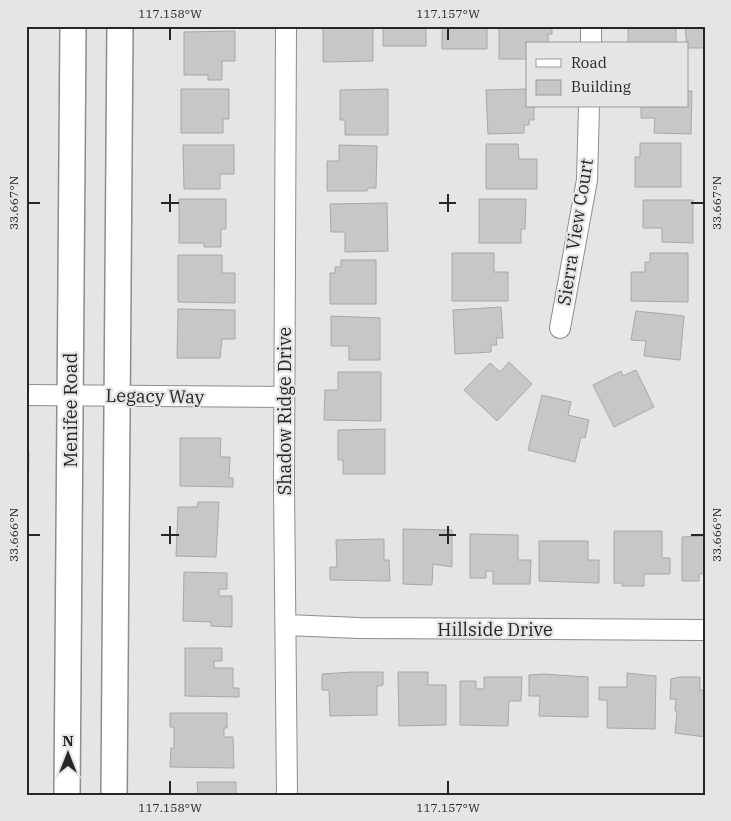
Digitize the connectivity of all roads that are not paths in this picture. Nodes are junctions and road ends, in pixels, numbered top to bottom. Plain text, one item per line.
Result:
1 (73, 26) edge
2 (120, 26) edge
3 (286, 26) edge
4 (591, 26) edge
5 (591, 42) edge
6 (589, 108) edge
7 (560, 328) dead end
8 (26, 395) edge
9 (70, 395) junction
10 (117, 396) junction
11 (284, 397) junction
12 (286, 625) junction
13 (705, 630) edge
14 (67, 795) edge
15 (114, 795) edge
16 (287, 795) edge

1 - 9 main road, Menifee Road
2 - 10 main road
3 - 11 street, Shadow Ridge Drive
4 - 5 street
6 - 7 street, Sierra View Court
8 - 9 street, Legacy Way
9 - 10 street, Legacy Way
9 - 14 main road, Menifee Road
10 - 11 street, Legacy Way
10 - 15 main road
11 - 12 street, Shadow Ridge Drive
12 - 13 street, Hillside Drive
12 - 16 street, Shadow Ridge Drive

